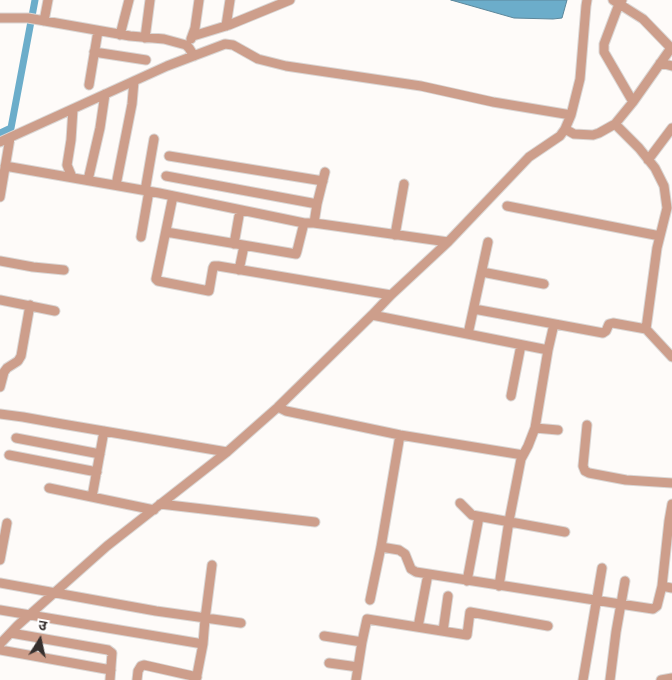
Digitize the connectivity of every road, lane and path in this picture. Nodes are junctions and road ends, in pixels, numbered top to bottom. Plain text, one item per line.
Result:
1 (48, 0) edge
2 (129, 0) edge
3 (150, 0) edge
4 (199, 0) edge
5 (230, 0) edge
6 (263, 0) edge
7 (290, 0) edge
8 (587, 0) edge
9 (618, 1) edge
10 (261, 12) junction
11 (0, 18) edge
12 (42, 21) junction
13 (226, 26) junction
14 (98, 31) junction
15 (120, 35) junction
16 (193, 36) junction
17 (144, 38) junction
18 (191, 50) junction
19 (94, 52) junction
20 (146, 60) dead end
21 (660, 63) junction
22 (672, 66) edge
23 (134, 81) junction
24 (89, 84) dead end
25 (106, 94) junction
26 (633, 102) junction
27 (73, 109) junction
28 (571, 115) junction
29 (615, 124) junction
30 (672, 128) edge
31 (565, 129) junction
32 (10, 138) junction
33 (154, 139) dead end
34 (0, 142) edge
35 (169, 156) dead end
36 (648, 160) junction
37 (5, 166) junction
38 (166, 176) dead end
39 (72, 177) junction
40 (88, 180) junction
41 (404, 184) dead end
42 (116, 185) junction
43 (147, 191) junction
44 (0, 196) edge
45 (173, 196) junction
46 (317, 204) junction
47 (507, 206) dead end
48 (240, 210) junction
49 (309, 223) junction
50 (166, 232) junction
51 (395, 235) junction
52 (660, 236) junction
53 (141, 237) dead end
54 (448, 242) junction
55 (488, 242) dead end
56 (239, 245) junction
57 (0, 261) edge
58 (64, 270) dead end
59 (239, 270) junction
60 (482, 272) junction
61 (544, 284) dead end
62 (392, 295) junction
63 (0, 300) edge
64 (30, 305) junction
65 (474, 309) junction
66 (55, 310) dead end
67 (372, 316) junction
68 (554, 324) junction
69 (646, 329) junction
70 (468, 334) junction
71 (521, 344) junction
72 (548, 350) junction
73 (672, 357) edge
74 (4, 366) edge
75 (0, 387) edge
76 (511, 396) dead end
77 (278, 407) junction
78 (0, 414) edge
79 (587, 425) dead end
80 (535, 428) junction
81 (558, 430) dead end
82 (104, 432) junction
83 (400, 435) junction
84 (16, 438) dead end
85 (227, 452) junction
86 (100, 454) junction
87 (9, 455) dead end
88 (523, 455) junction
89 (97, 472) junction
90 (672, 483) edge
91 (49, 488) dead end
92 (92, 497) junction
93 (460, 503) dead end
94 (672, 504) edge
95 (157, 507) junction
96 (479, 517) junction
97 (509, 521) junction
98 (671, 521) edge
99 (315, 522) dead end
100 (7, 523) dead end
101 (565, 532) dead end
102 (381, 547) junction
103 (0, 560) edge
104 (212, 565) dead end
105 (602, 568) dead end
106 (428, 574) junction
107 (467, 581) junction
108 (625, 581) dead end
109 (0, 583) edge
110 (499, 586) junction
111 (662, 586) junction
112 (672, 588) edge
113 (53, 593) junction
114 (448, 596) dead end
115 (370, 600) dead end
116 (597, 600) junction
117 (620, 604) junction
118 (0, 610) edge
119 (28, 615) junction
120 (205, 619) junction
121 (241, 623) dead end
122 (548, 626) dead end
123 (418, 627) junction
124 (443, 631) junction
125 (10, 633) junction
126 (324, 636) dead end
127 (362, 642) junction
128 (0, 644) edge
129 (202, 644) junction
130 (0, 650) edge
131 (329, 663) dead end
132 (358, 667) junction
133 (112, 670) junction
134 (197, 678) edge
135 (672, 678) edge
136 (110, 680) edge
137 (137, 680) edge
138 (356, 680) edge
139 (583, 680) edge
140 (610, 680) edge
141 (661, 680) edge

1 - 12 street
2 - 15 street
3 - 17 street
4 - 16 street
5 - 13 street
6 - 10 street
7 - 10 street
8 - 28 street
9 - 21 street
9 - 26 street
10 - 13 street
11 - 12 street
12 - 14 street
13 - 16 street
14 - 15 street
14 - 19 street
15 - 17 street
16 - 18 street
17 - 18 street
18 - 23 street
18 - 28 street
19 - 20 street
19 - 24 street
21 - 22 street
21 - 26 street
23 - 25 street
23 - 42 street
25 - 27 street
25 - 40 street
26 - 29 street
27 - 32 street
27 - 39 street
28 - 31 street
29 - 31 street
29 - 36 street
30 - 36 street
31 - 54 street
32 - 34 street
32 - 37 street
33 - 43 street
35 - 46 street
36 - 52 street
37 - 39 street
37 - 44 street
38 - 46 street
39 - 40 street
40 - 42 street
41 - 51 street
42 - 43 street
43 - 45 street
43 - 53 street
45 - 48 street
45 - 50 street
46 - 49 street
47 - 52 street
48 - 49 street
48 - 56 street
49 - 51 street
49 - 56 street
50 - 56 street
50 - 59 street
51 - 54 street
52 - 69 street
54 - 62 street
55 - 60 street
56 - 59 street
57 - 58 street
59 - 62 street
60 - 61 street
60 - 65 street
62 - 67 street
63 - 64 street
64 - 66 street
64 - 74 street
65 - 68 street
65 - 70 street
67 - 70 street
67 - 77 street
68 - 69 street
68 - 72 street
69 - 73 street
70 - 71 street
71 - 72 street
71 - 76 street
72 - 80 street
74 - 75 street
77 - 83 street
77 - 85 street
78 - 82 street
79 - 90 street
80 - 81 street
80 - 88 street
82 - 85 street
82 - 86 street
83 - 88 street
83 - 102 street
84 - 86 street
85 - 95 street
86 - 89 street
87 - 89 street
88 - 97 street
89 - 92 street
91 - 92 street
92 - 95 street
93 - 96 street
94 - 98 street
95 - 99 street
95 - 113 street
96 - 97 street
96 - 107 street
97 - 101 street
97 - 110 street
98 - 111 street
100 - 103 street
102 - 106 street
102 - 115 street
104 - 120 street
105 - 116 street
106 - 107 street
106 - 123 street
107 - 110 street
108 - 117 street
109 - 113 street
110 - 116 street
111 - 112 street
111 - 117 street
113 - 119 street
113 - 120 street
114 - 124 street
116 - 117 street
116 - 139 street
117 - 140 street
118 - 119 street
119 - 125 street
119 - 129 street
120 - 121 street
120 - 129 street
122 - 124 street
123 - 124 street
123 - 127 street
125 - 128 street
125 - 133 street
126 - 127 street
127 - 132 street
129 - 134 street
130 - 133 street
131 - 132 street
132 - 138 street
133 - 136 street
134 - 137 street
135 - 141 street

